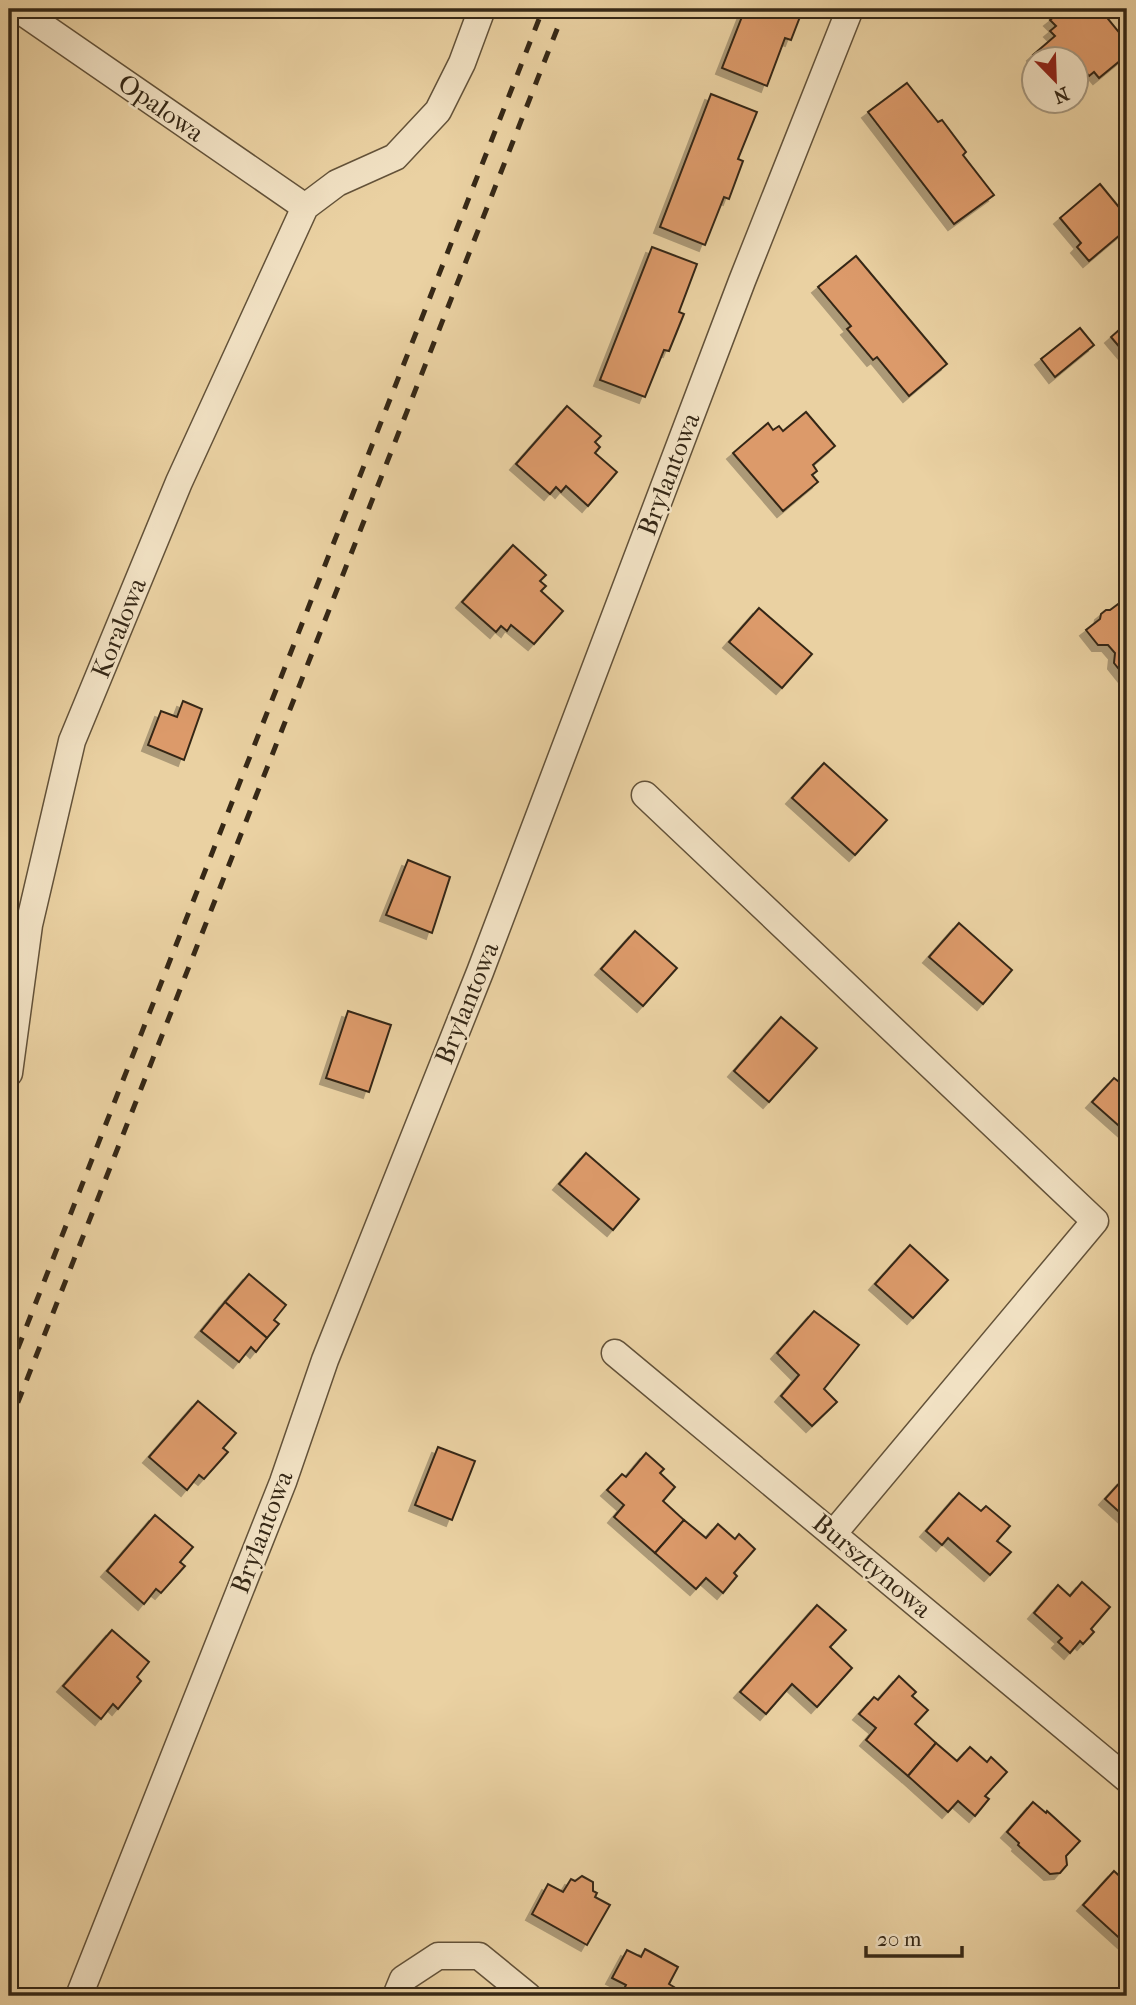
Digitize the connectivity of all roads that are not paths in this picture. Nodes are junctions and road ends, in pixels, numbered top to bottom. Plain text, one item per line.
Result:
1 (18, 9) edge
2 (482, 9) edge
3 (850, 9) edge
4 (305, 207) junction
5 (645, 795) dead end
6 (9, 1073) edge
7 (615, 1353) dead end
8 (833, 1534) junction
9 (1127, 1779) edge
10 (79, 1996) edge
11 (396, 1996) edge
12 (528, 1996) edge

1 - 4 street, Opalowa
2 - 4 street
3 - 10 street, Brylantowa
4 - 6 street, Koralowa
5 - 8 street
7 - 8 street, Bursztynowa
8 - 9 street, Bursztynowa
11 - 12 street

